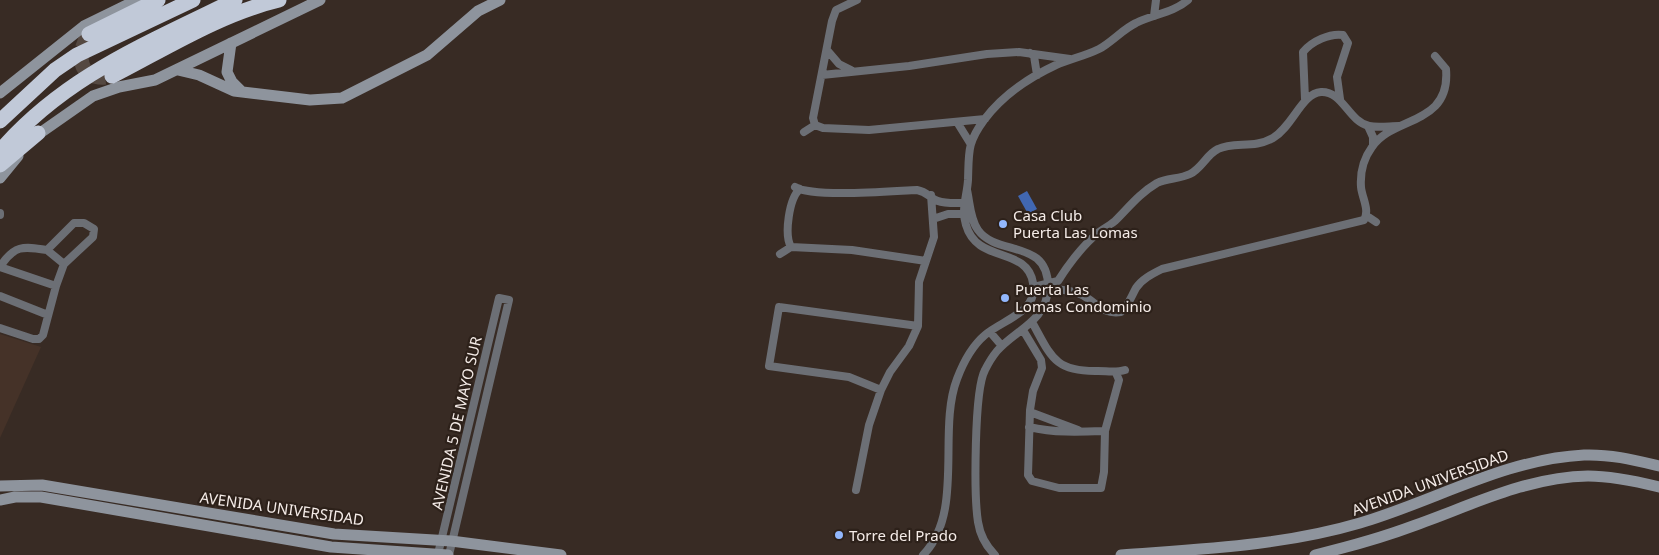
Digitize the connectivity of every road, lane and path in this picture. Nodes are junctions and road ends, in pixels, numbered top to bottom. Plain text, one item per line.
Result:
1 (137, 0) edge
2 (158, 0) edge
3 (193, 0) edge
4 (235, 0) edge
5 (279, 0) edge
6 (320, 0) edge
7 (500, 0) edge
8 (857, 0) edge
9 (1156, 0) edge
10 (1188, 0) edge
11 (1154, 16) junction
12 (89, 34) dead end
13 (231, 43) junction
14 (827, 50) junction
15 (1030, 53) junction
16 (1435, 56) dead end
17 (1072, 60) junction
18 (178, 70) junction
19 (851, 70) junction
20 (822, 75) junction
21 (1037, 75) junction
22 (112, 76) tunnel mouth
23 (240, 92) junction
24 (0, 93) edge
25 (1306, 99) junction
26 (1340, 101) junction
27 (985, 119) junction
28 (0, 121) edge
29 (957, 122) junction
30 (815, 125) junction
31 (1368, 126) junction
32 (1402, 126) junction
33 (804, 132) dead end
34 (38, 133) junction
35 (970, 143) junction
36 (1373, 145) junction
37 (0, 152) edge
38 (0, 165) edge
39 (0, 178) edge
40 (930, 195) junction
41 (967, 203) junction
42 (968, 214) junction
43 (1367, 216) junction
44 (933, 219) junction
45 (1376, 222) dead end
46 (791, 247) junction
47 (47, 250) junction
48 (780, 254) dead end
49 (926, 260) junction
50 (64, 264) junction
51 (0, 267) edge
52 (56, 286) junction
53 (1048, 287) junction
54 (1034, 289) junction
55 (0, 296) edge
56 (48, 315) junction
57 (1032, 322) junction
58 (918, 326) junction
59 (0, 328) edge
60 (1023, 330) junction
61 (990, 332) junction
62 (1002, 346) junction
63 (1050, 352) junction
64 (1041, 360) junction
65 (1124, 370) dead end
66 (1116, 373) junction
67 (881, 390) junction
68 (1030, 412) junction
69 (1029, 427) junction
70 (1078, 430) junction
71 (1105, 431) junction
72 (1659, 466) edge
73 (0, 486) edge
74 (1659, 486) edge
75 (856, 490) dead end
76 (0, 500) edge
77 (447, 541) junction
78 (445, 555) edge
79 (561, 555) edge
80 (922, 555) edge
81 (995, 555) edge
82 (1120, 555) edge
83 (1315, 555) edge

1 - 24 main road
2 - 12 highway
3 - 28 highway
4 - 37 highway
5 - 22 highway
6 - 13 main road
7 - 23 main road
8 - 14 street
9 - 11 street
10 - 11 street
11 - 17 street
13 - 18 main road
13 - 23 main road
14 - 19 street
14 - 20 street
15 - 17 street
15 - 19 street
15 - 21 street
16 - 32 street
17 - 21 street
18 - 23 main road
18 - 34 main road
19 - 20 street
20 - 30 street
21 - 27 street
25 - 26 street
25 - 26 street
25 - 53 street
26 - 31 street
27 - 29 street
27 - 35 street
29 - 30 street
29 - 35 street
30 - 33 street
31 - 32 street
31 - 36 street
32 - 36 street
34 - 38 highway
34 - 39 main road
35 - 41 street
36 - 43 street
40 - 41 street
40 - 44 street
40 - 46 street
41 - 42 street
42 - 44 street
42 - 53 street
42 - 54 street
43 - 45 street
43 - 53 street
44 - 49 street
46 - 48 street
46 - 49 street
47 - 50 street
47 - 50 street
47 - 51 street
49 - 58 street
50 - 52 street
51 - 52 street
52 - 56 street
53 - 54 street
53 - 57 street
54 - 61 street
55 - 56 street
56 - 59 street
57 - 60 street
57 - 63 street
58 - 67 street
58 - 67 street
60 - 62 street
60 - 64 street
61 - 62 street
61 - 80 street
62 - 81 street
63 - 64 street
63 - 66 street
64 - 68 street
65 - 66 street
66 - 71 street
67 - 75 street
68 - 69 street
68 - 70 street
69 - 70 street
69 - 71 street
70 - 71 street
72 - 82 main road, AVENIDA UNIVERSIDAD
73 - 77 main road, AVENIDA UNIVERSIDAD
74 - 83 main road
76 - 78 main road, AVENIDA UNIVERSIDAD
77 - 77 street, AVENIDA 5 DE MAYO SUR
77 - 78 street, AVENIDA 5 DE MAYO SUR
77 - 79 main road, AVENIDA UNIVERSIDAD

